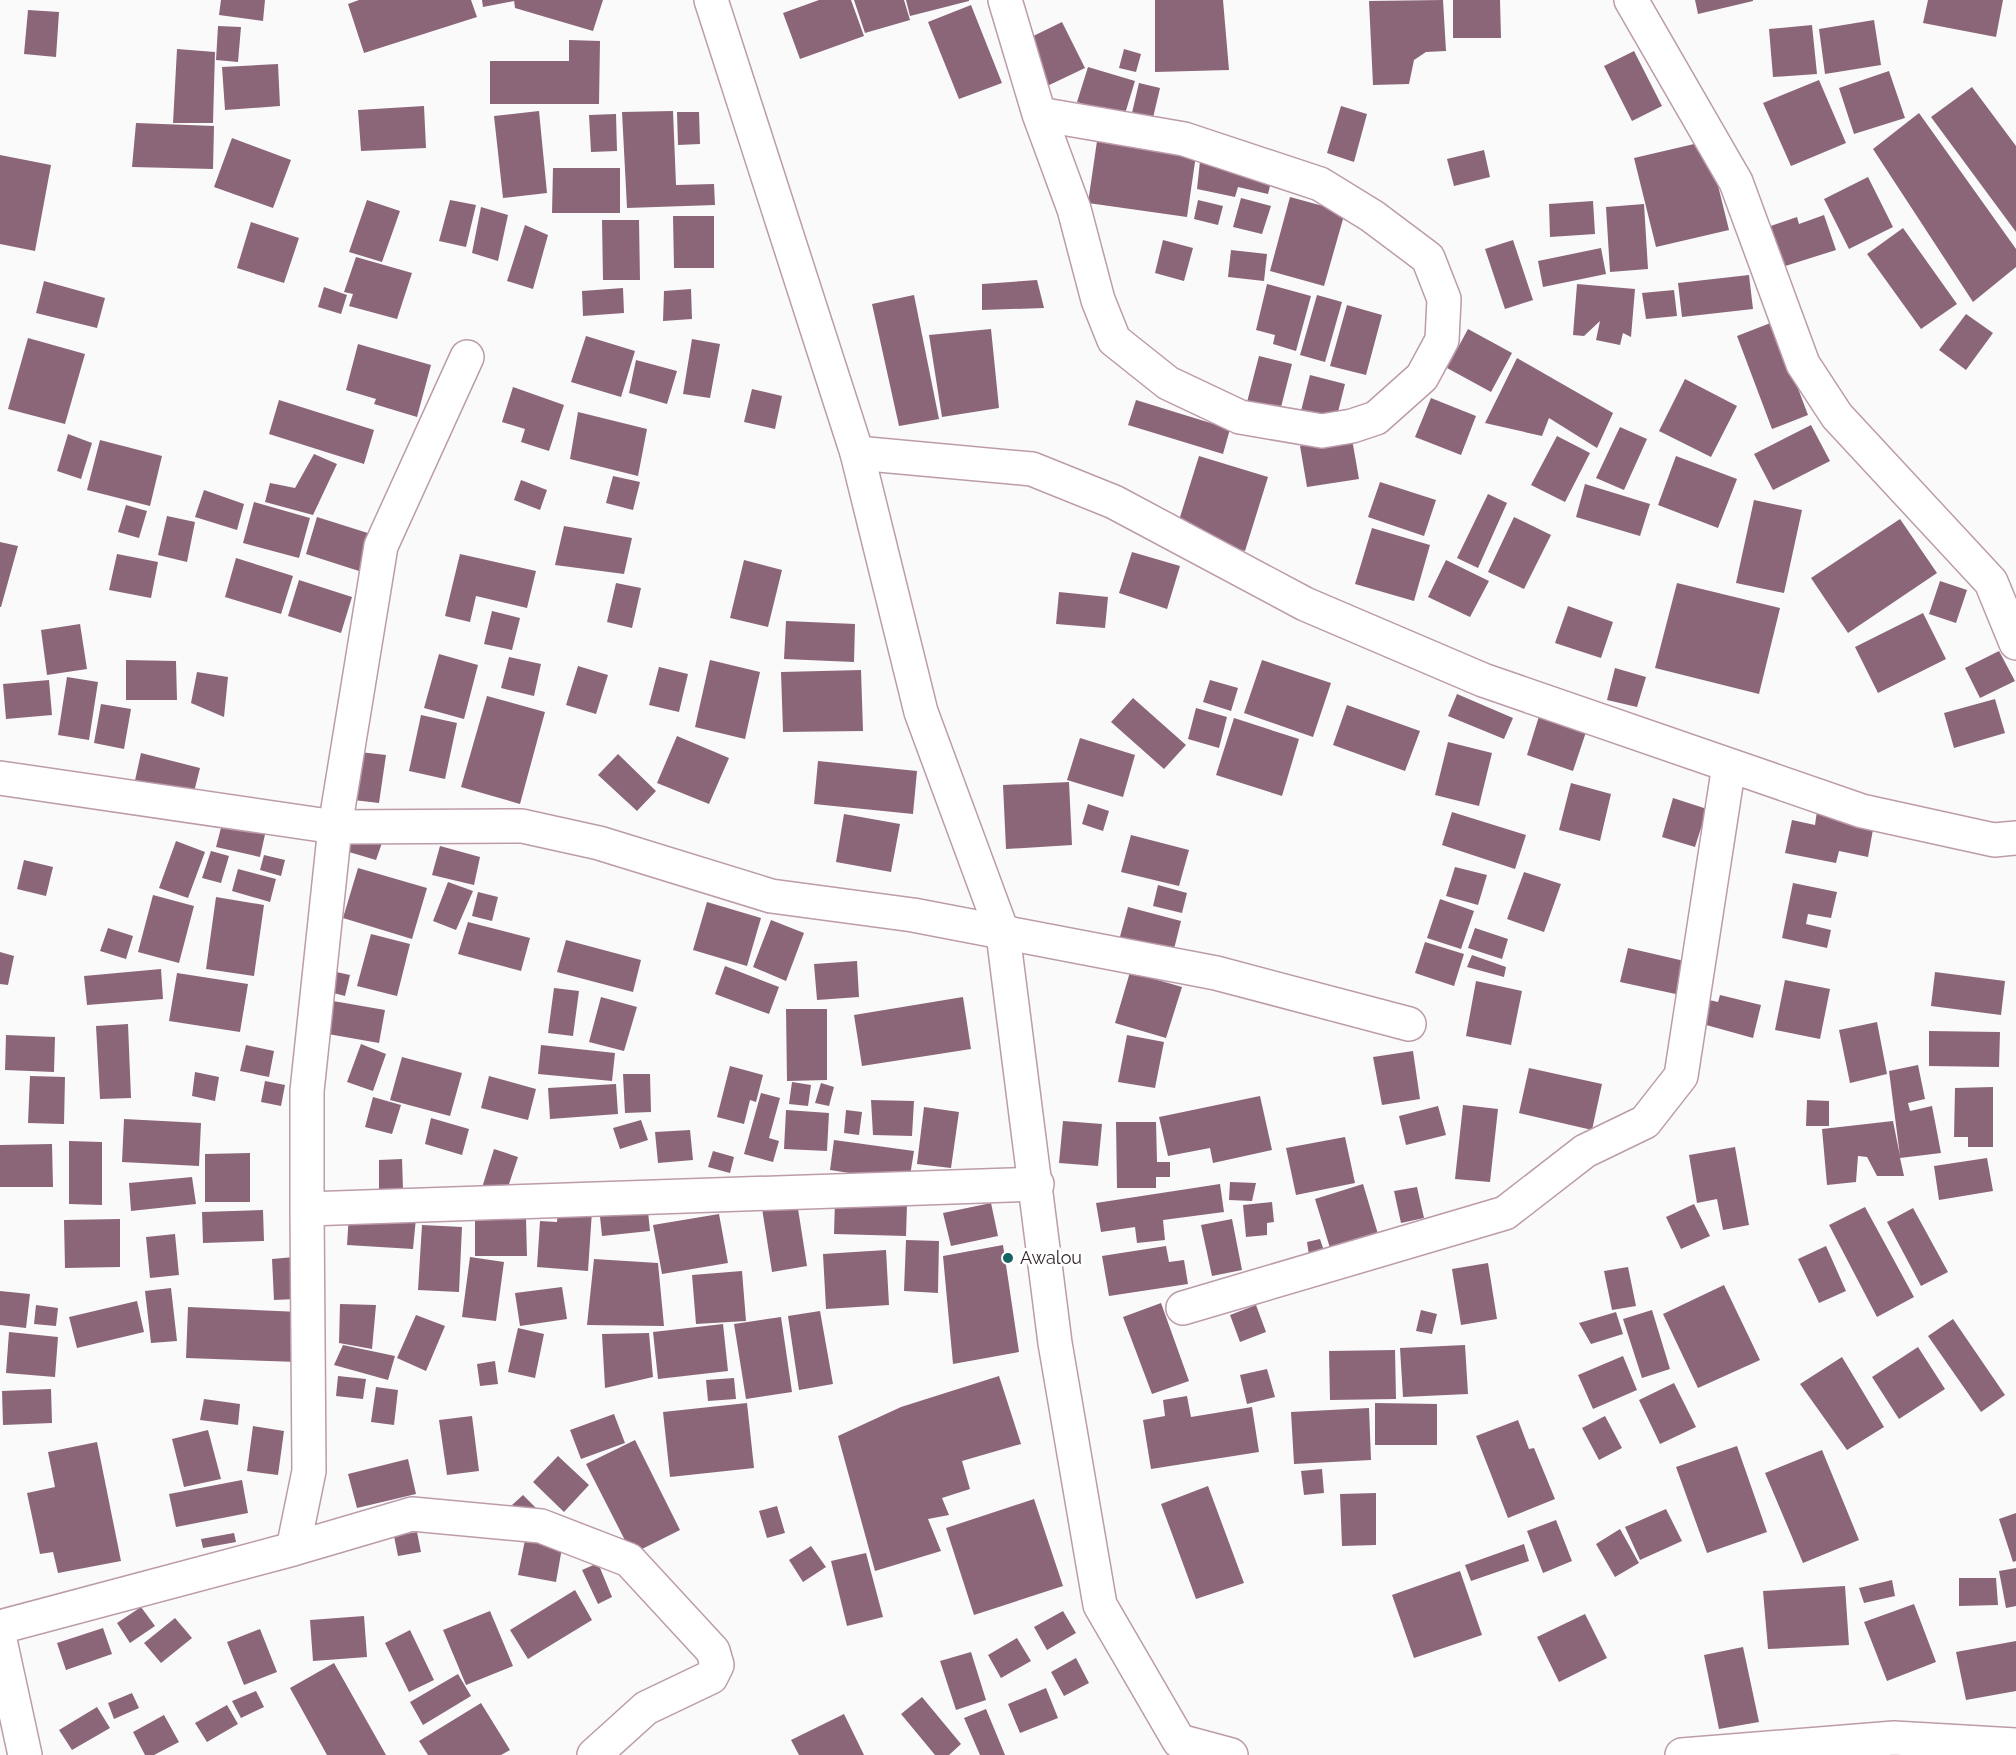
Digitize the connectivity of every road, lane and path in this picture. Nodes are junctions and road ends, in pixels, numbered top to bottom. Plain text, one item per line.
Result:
1 (711, 0) edge
2 (1005, 0) edge
3 (1631, 0) edge
4 (1039, 114) junction
5 (467, 357) dead end
6 (857, 453) junction
7 (2016, 643) edge
8 (1729, 765) junction
9 (0, 778) edge
10 (335, 827) junction
11 (2016, 837) edge
12 (1003, 934) junction
13 (1409, 1024) dead end
14 (1036, 1184) junction
15 (307, 1209) junction
16 (1183, 1308) dead end
17 (293, 1550) junction
18 (0, 1627) edge
19 (0, 1640) edge
20 (2016, 1744) edge
21 (1185, 1748) edge
22 (25, 1755) edge
23 (594, 1755) edge
24 (1231, 1755) edge
25 (1682, 1755) edge

1 - 6 street
2 - 4 street
3 - 7 street
4 - 4 street
5 - 10 street
6 - 8 street
6 - 12 street
8 - 11 street
8 - 16 street
9 - 10 street
10 - 12 street
10 - 15 street
12 - 13 street
12 - 14 street
14 - 15 street
14 - 21 street
15 - 17 street
17 - 18 street
17 - 23 street
19 - 22 street
20 - 25 street
21 - 24 street

